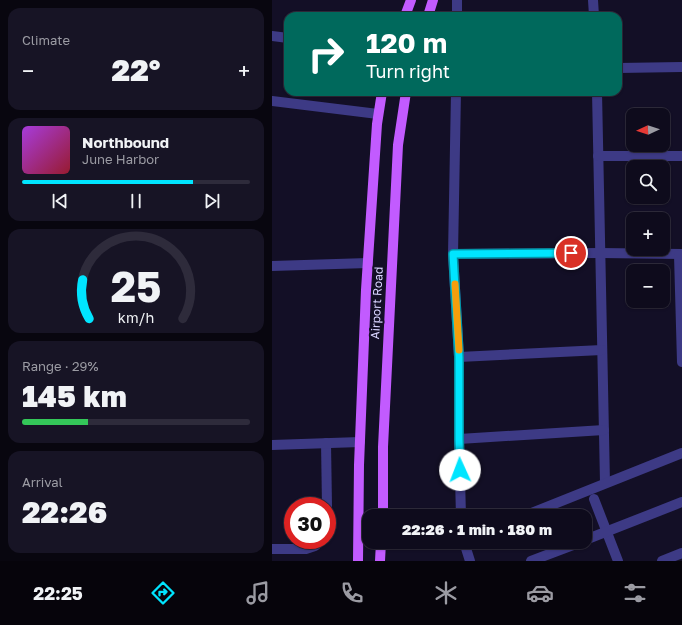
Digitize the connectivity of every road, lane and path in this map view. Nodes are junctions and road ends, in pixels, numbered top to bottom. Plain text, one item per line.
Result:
1 (411, 0) edge
2 (433, 0) edge
3 (457, 0) edge
4 (593, 0) edge
5 (406, 12) edge
6 (429, 12) edge
7 (457, 12) edge
8 (594, 12) edge
9 (272, 36) edge
10 (284, 38) edge
11 (682, 67) edge
12 (622, 68) edge
13 (381, 96) edge
14 (405, 96) edge
15 (456, 96) edge
16 (597, 96) edge
17 (272, 100) edge
18 (378, 114) junction
19 (598, 156) junction
20 (682, 156) edge
21 (600, 253) junction
22 (453, 254) junction
23 (681, 254) edge
24 (368, 263) junction
25 (272, 266) edge
26 (682, 349) edge
27 (602, 350) junction
28 (459, 357) junction
29 (682, 362) edge
30 (604, 430) junction
31 (459, 439) junction
32 (326, 442) junction
33 (360, 442) junction
34 (272, 445) edge
35 (682, 453) edge
36 (605, 483) junction
37 (327, 497) edge
38 (594, 499) dead end
39 (682, 502) edge
40 (382, 509) edge
41 (461, 509) edge
42 (541, 509) edge
43 (607, 532) junction
44 (592, 537) edge
45 (272, 549) edge
46 (284, 549) edge
47 (381, 549) edge
48 (466, 549) edge
49 (563, 549) edge
50 (682, 553) edge
51 (358, 561) edge
52 (380, 561) edge
53 (470, 561) edge
54 (532, 561) edge
55 (618, 561) edge
56 (662, 561) edge

1 - 5 main road
2 - 6 main road
3 - 7 street
4 - 8 street
9 - 10 street
11 - 12 street
13 - 18 main road
14 - 40 main road, Airport Road
15 - 22 street
16 - 19 street
17 - 18 street
18 - 24 main road
19 - 20 street
19 - 21 street
21 - 22 street
21 - 23 street
21 - 27 street
22 - 28 street
23 - 26 street
24 - 25 street
24 - 33 main road
26 - 29 street
27 - 28 street
27 - 30 street
28 - 31 street
30 - 31 street
30 - 36 street
31 - 41 street
32 - 33 street
32 - 34 street
32 - 37 street
33 - 51 main road
35 - 36 street
36 - 42 street
38 - 43 street
39 - 43 street
43 - 44 street
43 - 55 street
45 - 46 street
47 - 52 main road
48 - 53 street
49 - 54 street
50 - 56 street

